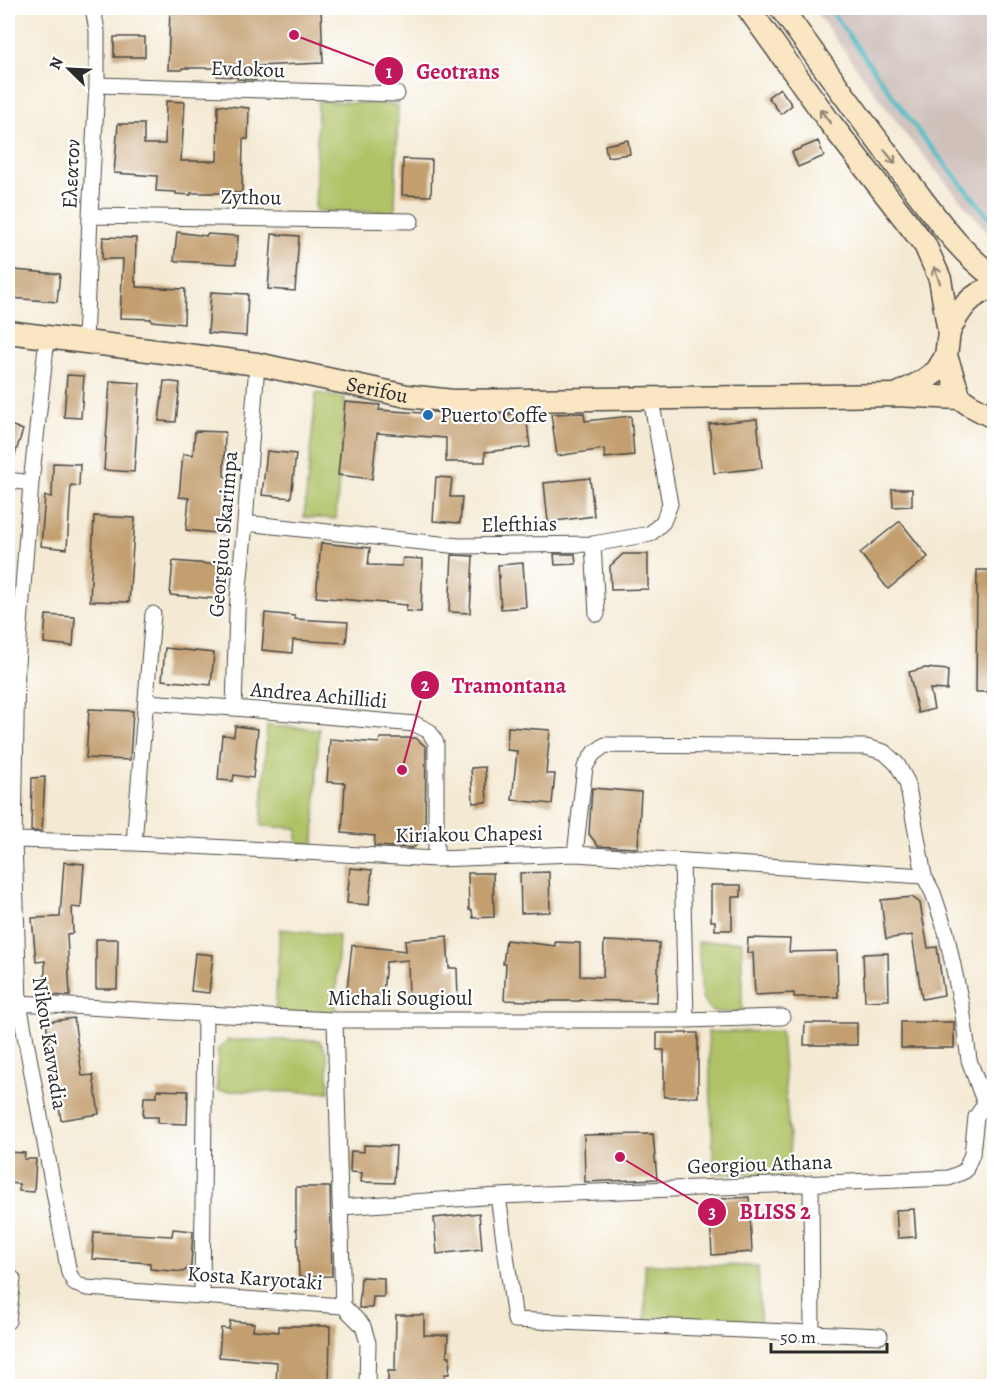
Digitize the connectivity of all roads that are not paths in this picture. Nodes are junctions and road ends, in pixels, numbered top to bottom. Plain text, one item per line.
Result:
1 (93, 8) edge
2 (748, 8) edge
3 (781, 8) edge
4 (97, 85) junction
5 (397, 94) dead end
6 (90, 216) junction
7 (411, 221) dead end
8 (994, 277) edge
9 (994, 287) edge
10 (8, 332) edge
11 (949, 332) junction
12 (47, 338) junction
13 (85, 342) junction
14 (946, 356) junction
15 (257, 364) junction
16 (895, 395) junction
17 (960, 398) junction
18 (651, 399) junction
19 (994, 416) edge
20 (8, 480) edge
21 (31, 483) junction
22 (245, 523) junction
23 (593, 544) junction
24 (153, 614) dead end
25 (597, 614) dead end
26 (12, 663) edge
27 (146, 702) junction
28 (234, 708) junction
29 (14, 840) junction
30 (134, 843) junction
31 (575, 854) junction
32 (436, 859) junction
33 (682, 861) junction
34 (924, 876) junction
35 (19, 1003) junction
36 (205, 1014) junction
37 (782, 1017) dead end
38 (335, 1020) junction
39 (686, 1020) junction
40 (990, 1102) edge
41 (811, 1183) junction
42 (498, 1196) junction
43 (341, 1207) junction
44 (13, 1279) dead end
45 (75, 1284) joint
46 (202, 1295) junction
47 (343, 1306) junction
48 (8, 1321) edge
49 (812, 1333) junction
50 (880, 1336) dead end
51 (367, 1386) edge

1 - 4 street, Ελεατον
11 -> 2 street
3 -> 8 street
4 - 5 street, Evdokou
4 - 6 street, Ελεατον
6 - 7 street, Zythou
6 - 13 street, Ελεατον
9 - 11 street
10 - 12 street, Serifou
11 - 14 street
12 - 13 street, Serifou
12 - 21 street, Nikou Kavvadia
13 - 15 street, Serifou
14 - 16 street, Serifou
14 - 17 street
15 - 18 street, Serifou
15 - 22 street, Georgiou Skarimpa
16 - 17 street, Serifou
16 - 18 street, Serifou
17 - 19 street
18 - 23 street, Elefthias
20 - 21 street
21 - 26 street, Nikou Kavvadia
22 - 23 street, Elefthias
22 - 28 street, Georgiou Skarimpa
23 - 25 street
24 - 27 street
26 - 29 street, Nikou Kavvadia
27 - 28 street, Andrea Achillidi
27 - 30 street
28 - 32 street, Andrea Achillidi
29 - 30 street, Kiriakou Chapesi
29 - 35 street, Nikou Kavvadia
30 - 32 street, Kiriakou Chapesi
31 - 32 street, Kiriakou Chapesi
31 - 33 street, Kiriakou Chapesi
31 - 34 street
33 - 34 street, Kiriakou Chapesi
33 - 39 street
34 - 40 street
35 - 36 street, Michali Sougioul
35 - 45 street, Nikou Kavvadia
36 - 38 street, Michali Sougioul
36 - 46 street
37 - 39 street, Michali Sougioul
38 - 39 street, Michali Sougioul
38 - 43 street
40 - 41 street, Georgiou Athana
41 - 42 street, Georgiou Athana
41 - 49 street
42 - 43 street, Georgiou Athana
42 - 49 street
43 - 47 street
44 - 48 street
45 - 46 street, Kosta Karyotaki
46 - 47 street, Kosta Karyotaki
47 - 51 street, Kosta Karyotaki
49 - 50 street

